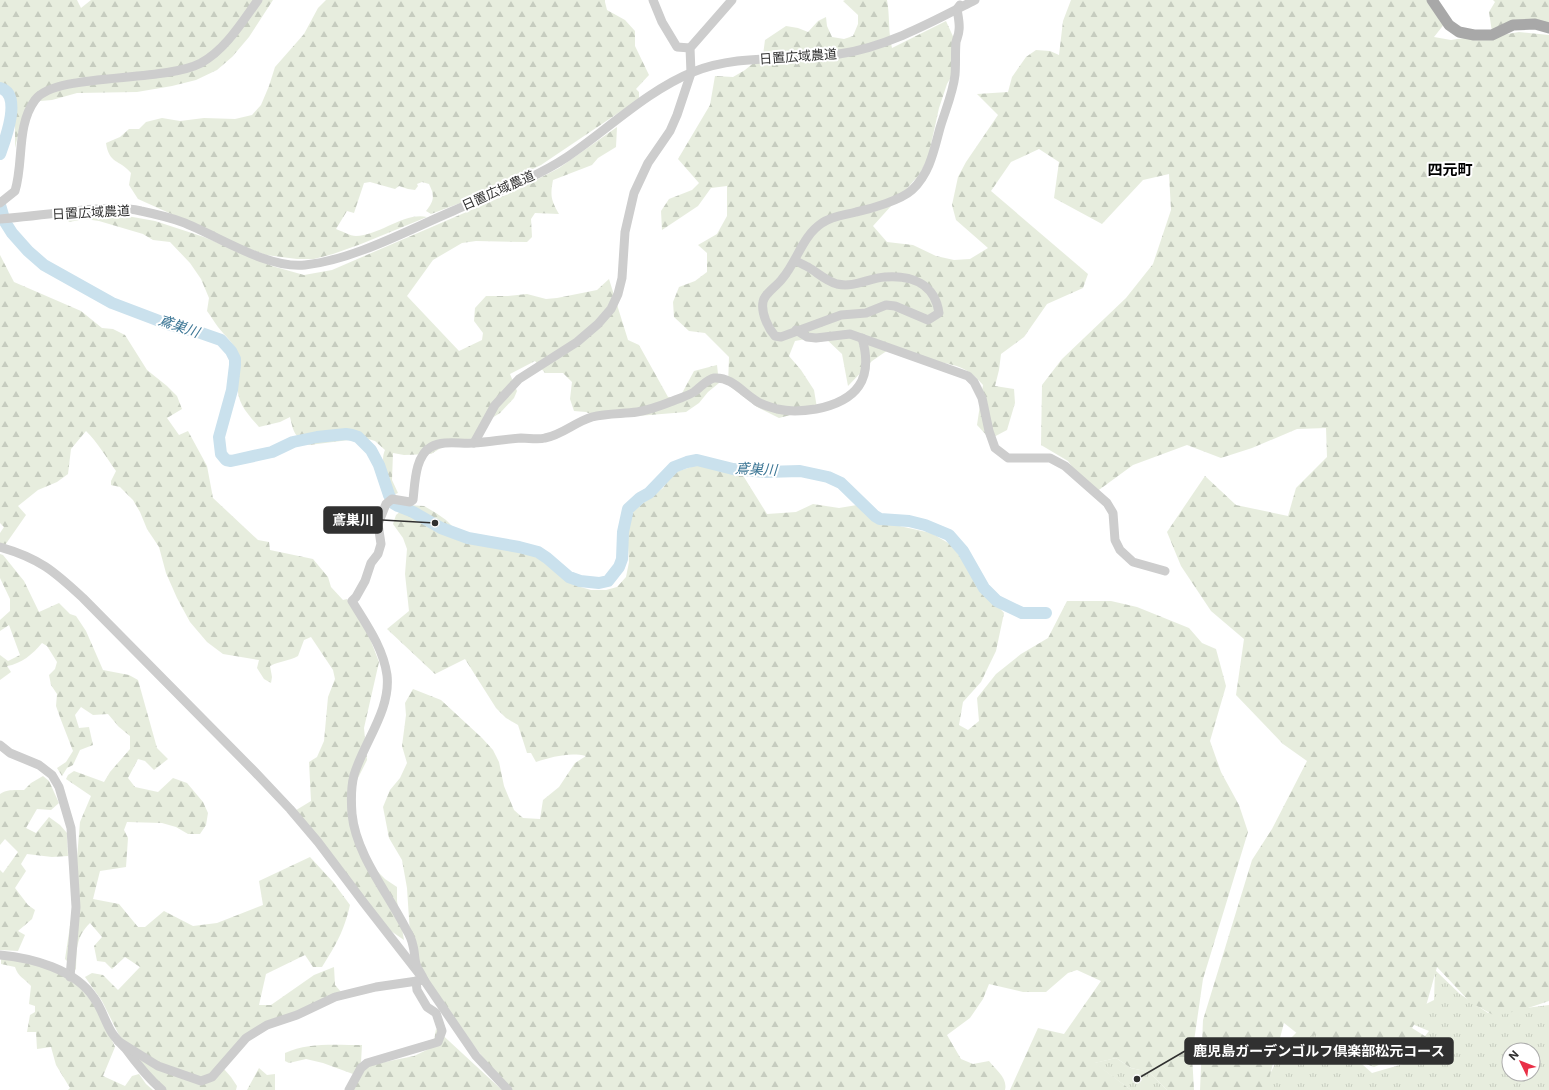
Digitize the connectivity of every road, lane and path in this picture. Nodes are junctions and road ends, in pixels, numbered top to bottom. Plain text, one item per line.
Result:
1 (258, 0) edge
2 (653, 0) edge
3 (732, 0) edge
4 (963, 0) edge
5 (975, 0) edge
6 (1432, 0) edge
7 (957, 9) junction
8 (1549, 28) edge
9 (690, 48) junction
10 (691, 73) junction
11 (0, 203) edge
12 (0, 219) edge
13 (795, 260) junction
14 (796, 330) junction
15 (862, 338) junction
16 (474, 443) junction
17 (0, 548) edge
18 (1165, 571) dead end
19 (0, 745) edge
20 (0, 955) edge
21 (70, 977) junction
22 (420, 980) junction
23 (118, 1041) junction
24 (162, 1090) edge
25 (349, 1090) edge
26 (508, 1090) edge

1 - 11 street
2 - 9 street
3 - 9 street
4 - 7 street
5 - 7 street, 日置広域農道
6 - 8 main road
7 - 10 street, 日置広域農道
7 - 13 street
9 - 10 street
10 - 12 street, 日置広域農道
10 - 16 street
13 - 14 street
13 - 14 street
14 - 15 street
15 - 16 street
15 - 18 street
16 - 22 street
17 - 22 street
19 - 21 street
20 - 21 street
21 - 23 street
22 - 23 street
22 - 25 street
22 - 26 street
23 - 24 street

